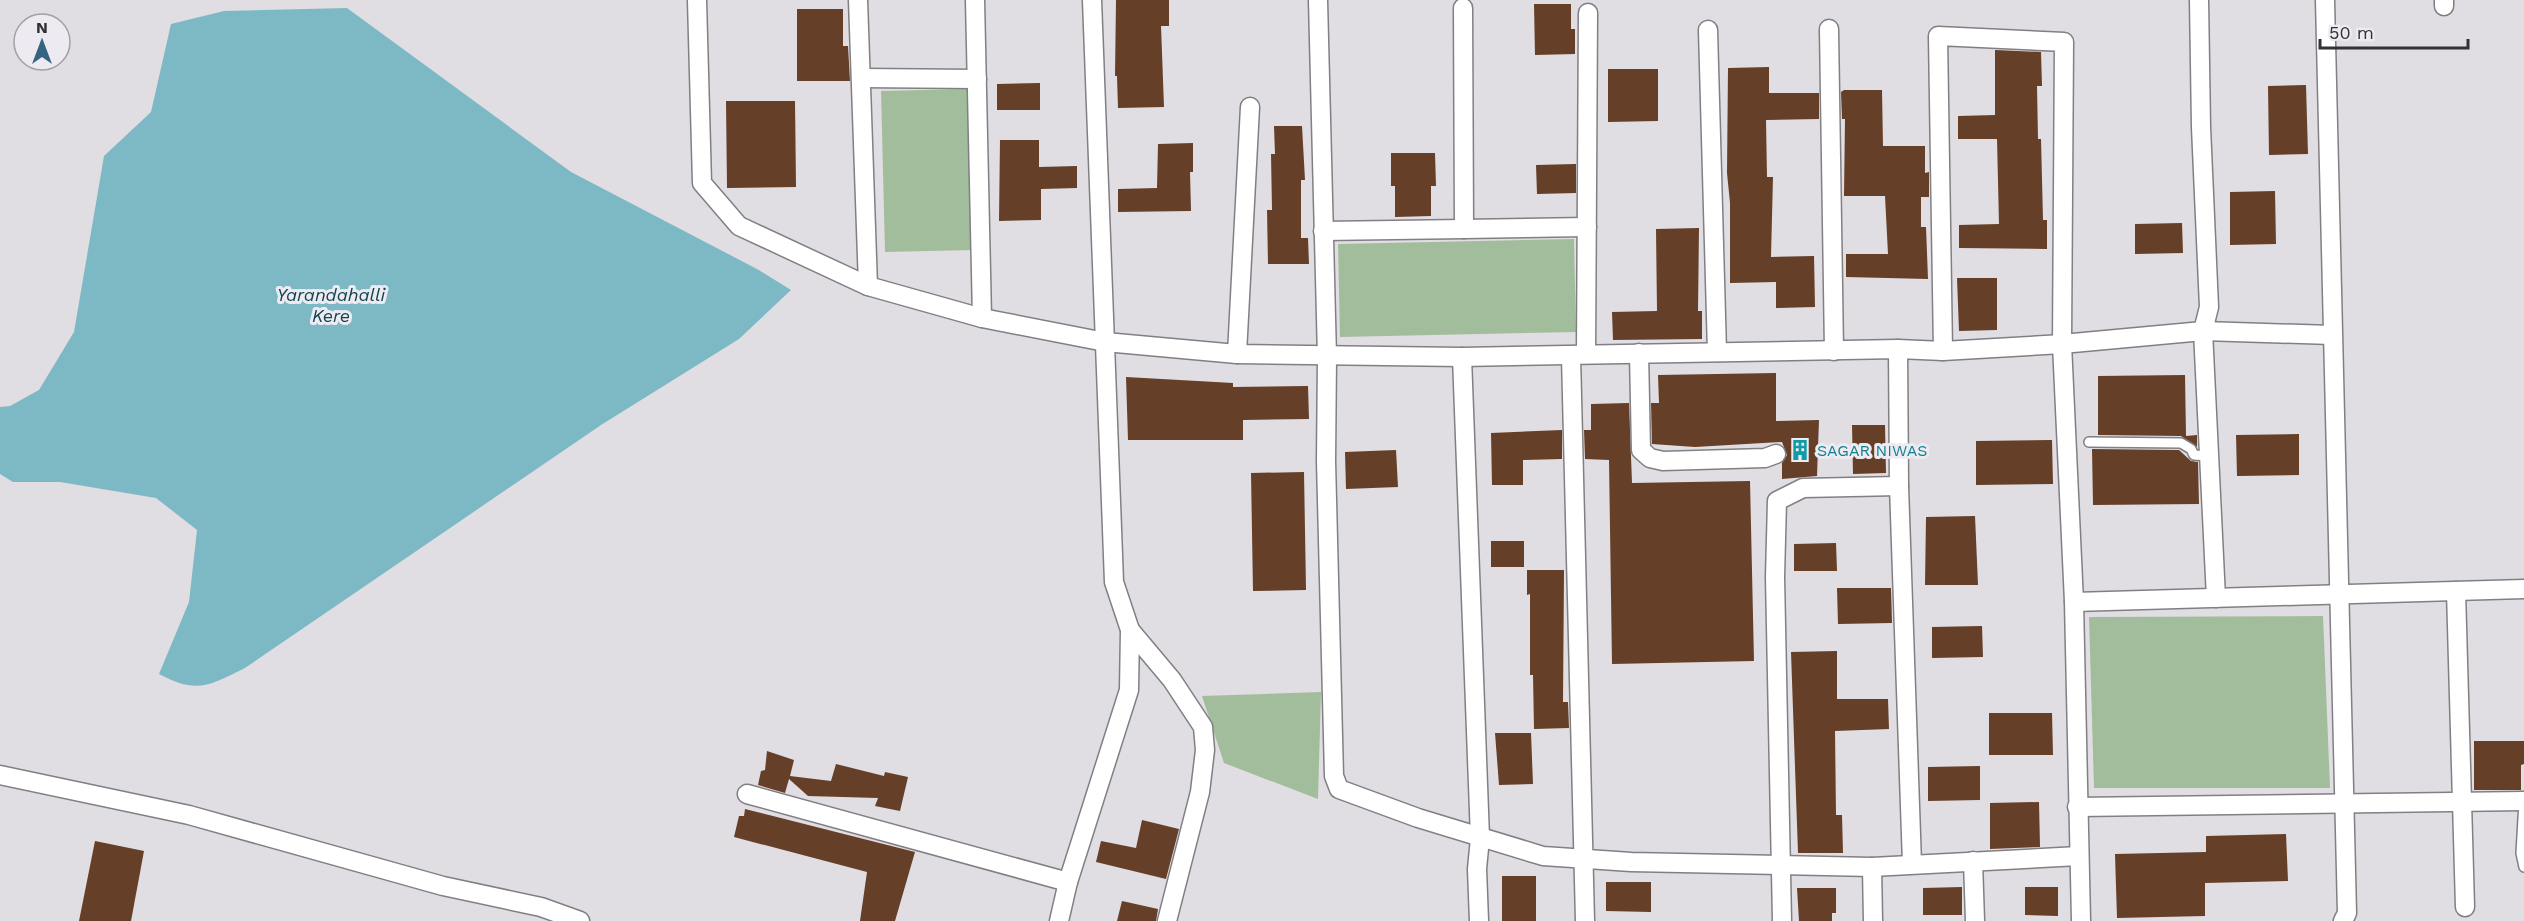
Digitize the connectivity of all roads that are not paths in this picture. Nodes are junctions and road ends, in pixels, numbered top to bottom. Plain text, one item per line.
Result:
1 (697, 0) edge
2 (858, 0) edge
3 (975, 0) edge
4 (1092, 0) edge
5 (1318, 0) edge
6 (2199, 0) edge
7 (2325, 0) edge
8 (1463, 8) dead end
9 (1588, 13) dead end
10 (1829, 29) dead end
11 (1708, 30) dead end
12 (861, 78) junction
13 (977, 78) junction
14 (1250, 107) dead end
15 (1587, 226) junction
16 (1464, 229) junction
17 (1323, 231) junction
18 (868, 286) junction
19 (982, 318) junction
20 (2203, 331) junction
21 (2332, 335) junction
22 (1104, 342) junction
23 (2062, 344) junction
24 (1898, 349) junction
25 (1834, 351) junction
26 (1943, 351) junction
27 (1717, 352) junction
28 (1639, 353) junction
29 (1237, 354) junction
30 (1579, 355) junction
31 (1327, 357) junction
32 (1462, 357) junction
33 (2089, 442) dead end
34 (1776, 454) dead end
35 (2209, 456) junction
36 (1899, 486) junction
37 (2524, 589) edge
38 (2456, 591) junction
39 (2338, 594) junction
40 (2216, 597) junction
41 (2074, 602) junction
42 (1130, 630) junction
43 (0, 775) edge
44 (747, 794) dead end
45 (2524, 801) edge
46 (2462, 802) junction
47 (2344, 803) junction
48 (2077, 807) junction
49 (1480, 838) junction
50 (2079, 856) junction
51 (1583, 859) junction
52 (1973, 861) junction
53 (1912, 864) junction
54 (1782, 865) junction
55 (1872, 867) junction
56 (2524, 867) edge
57 (1068, 882) junction
58 (2465, 907) dead end
59 (580, 921) edge
60 (1059, 921) edge
61 (1167, 921) edge
62 (1479, 921) edge
63 (1585, 921) edge
64 (1782, 921) edge
65 (1873, 921) edge
66 (1975, 921) edge
67 (2080, 921) edge
68 (2343, 921) edge

1 - 18 street
2 - 12 street
3 - 13 street
4 - 22 street
5 - 17 street
6 - 20 street
7 - 21 street
8 - 16 street
9 - 15 street
10 - 25 street
11 - 27 street
12 - 13 street
12 - 18 street
13 - 19 street
14 - 29 street
15 - 16 street
15 - 30 street
16 - 17 street
17 - 31 street
18 - 19 street
19 - 22 street
20 - 21 street
20 - 23 street
20 - 35 street
21 - 39 street
22 - 29 street
22 - 42 street
23 - 26 street
23 - 26 street
23 - 41 street
24 - 25 street
24 - 26 street
24 - 36 street
25 - 27 street
27 - 28 street
28 - 30 street
28 - 34 street
29 - 31 street
30 - 32 street
30 - 51 street
31 - 32 street
31 - 49 street
32 - 49 street
33 - 35 lane
35 - 40 street
36 - 53 street
36 - 54 street
37 - 38 street
38 - 39 street
38 - 46 street
39 - 40 street
39 - 47 street
40 - 41 street
41 - 48 street
42 - 57 street
42 - 61 street
43 - 59 street
44 - 57 street
45 - 46 street
45 - 56 lane
46 - 47 street
46 - 58 street
47 - 48 street
47 - 68 street
48 - 50 street
49 - 51 street
49 - 62 street
50 - 52 street
50 - 67 street
51 - 54 street
51 - 63 street
52 - 53 street
52 - 66 street
53 - 55 street
54 - 55 street
54 - 64 street
55 - 65 street
57 - 60 street

